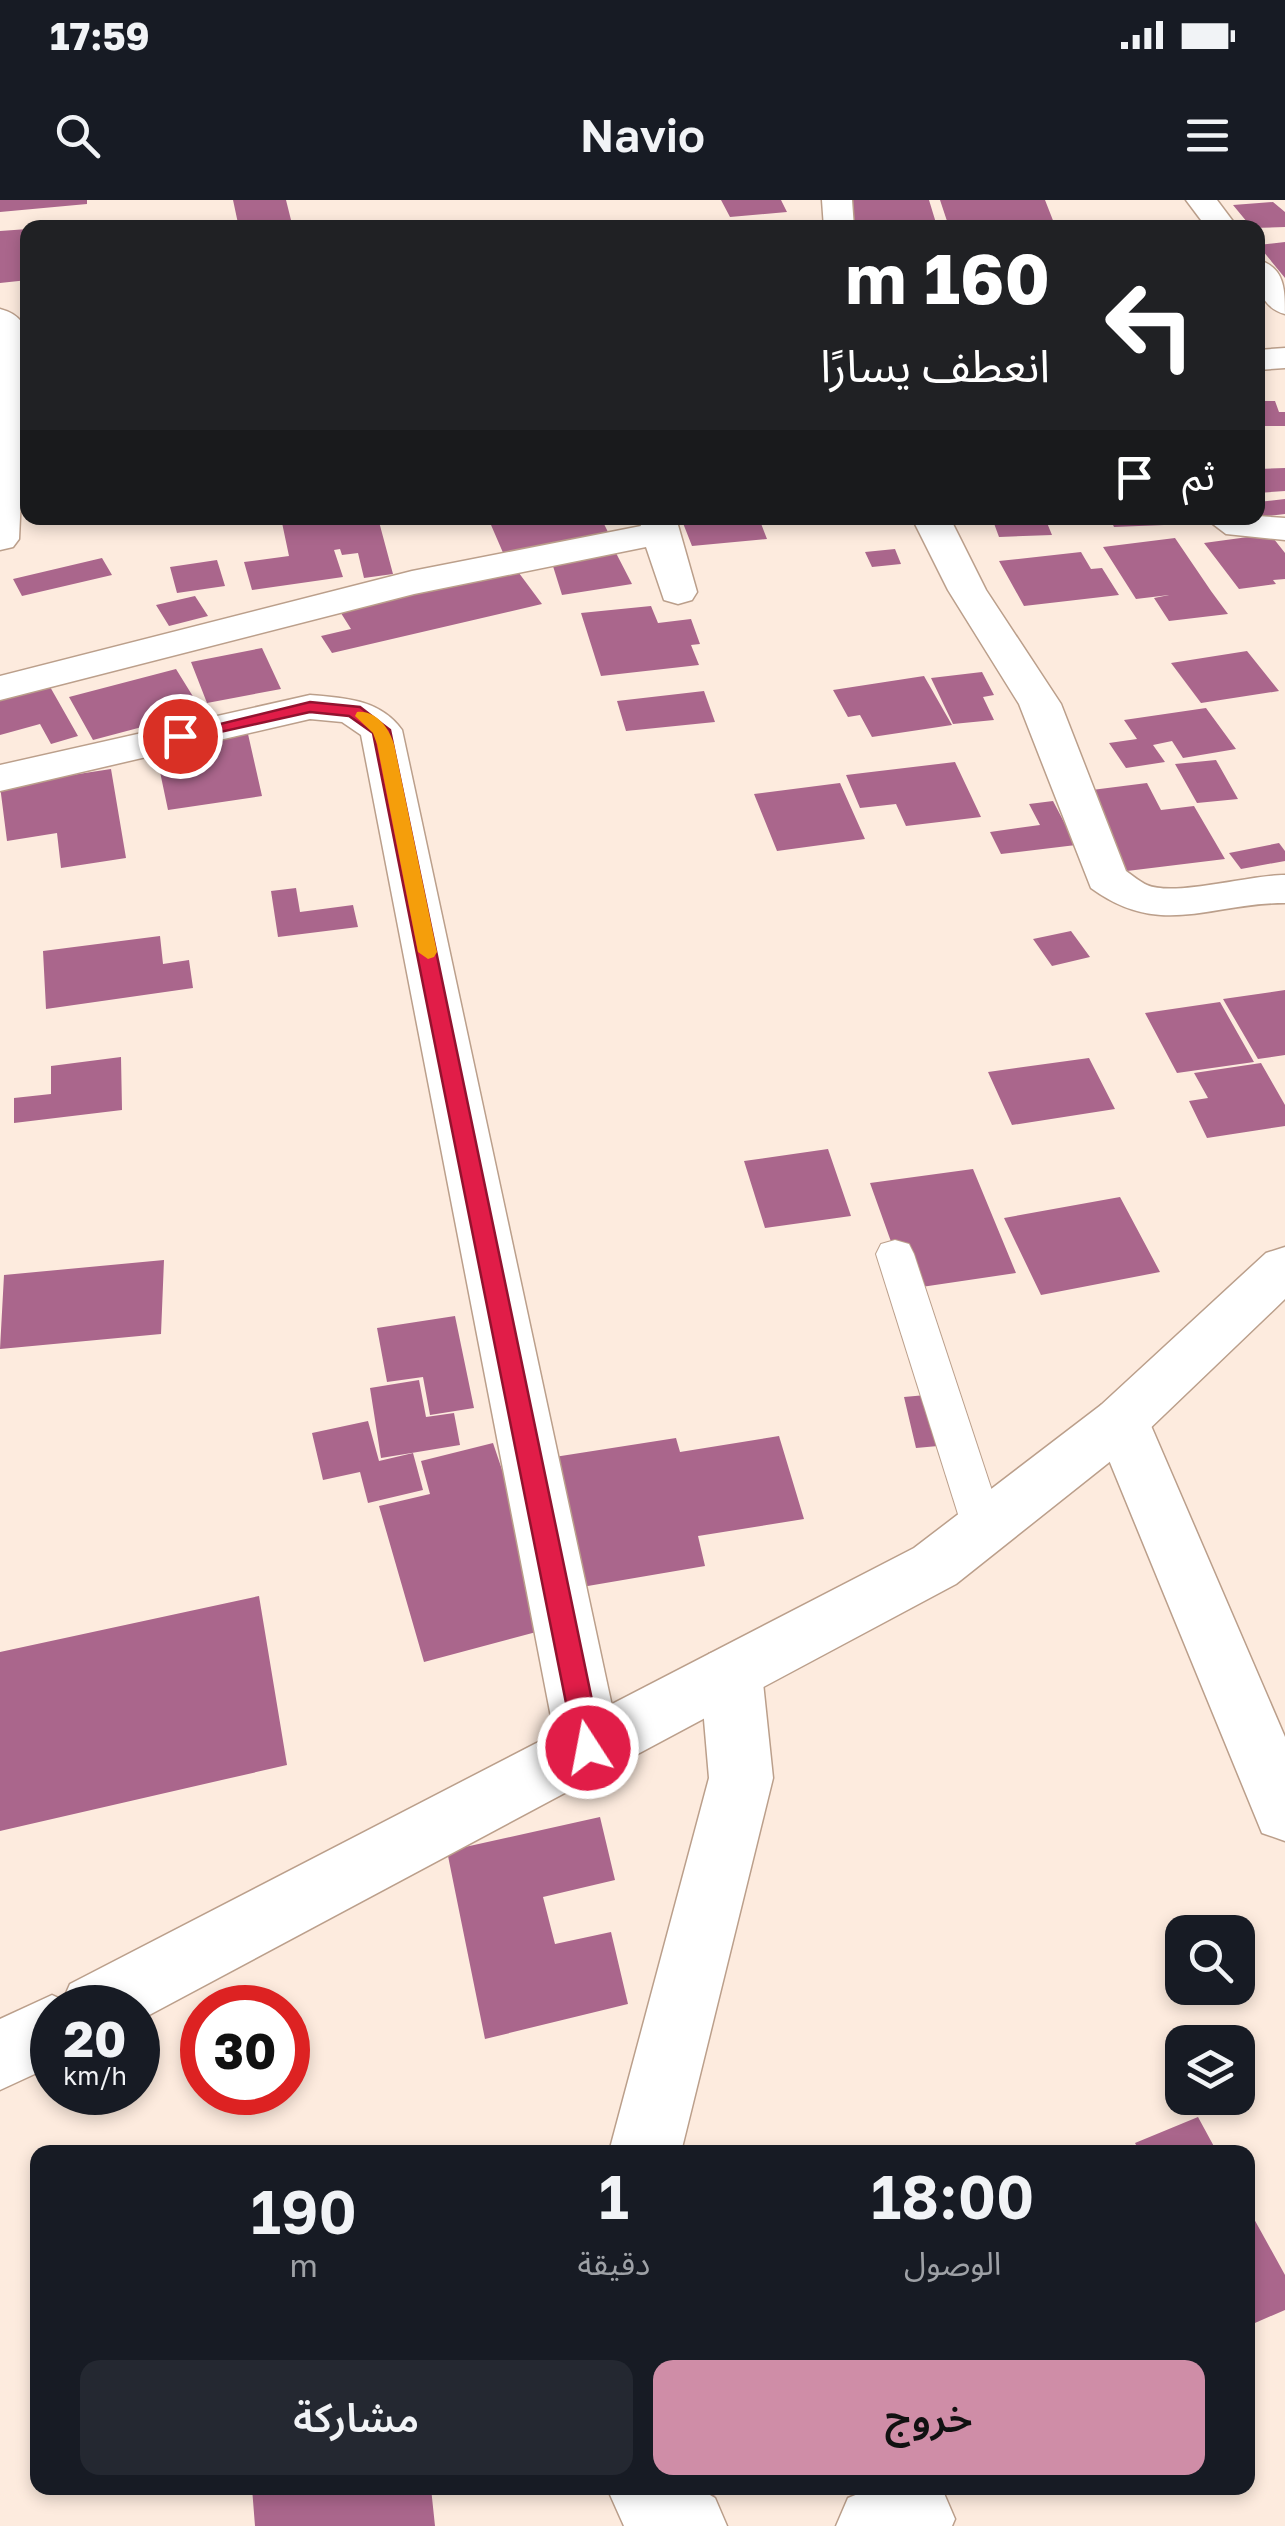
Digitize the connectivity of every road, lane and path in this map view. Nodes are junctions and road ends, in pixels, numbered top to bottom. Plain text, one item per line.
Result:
1 (1201, 200) edge
2 (1217, 220) edge
3 (1265, 279) edge
4 (1285, 304) edge
5 (0, 319) edge
6 (13, 383) edge
7 (658, 525) edge
8 (935, 525) edge
9 (1237, 525) edge
10 (1285, 528) edge
11 (0, 539) edge
12 (678, 592) dead end
13 (0, 688) edge
14 (0, 778) edge
15 (1285, 889) edge
16 (895, 1254) dead end
17 (1285, 1268) edge
18 (1121, 1421) junction
19 (984, 1530) junction
20 (731, 1673) junction
21 (588, 1748) junction
22 (1285, 1812) edge
23 (138, 1985) edge
24 (30, 2040) edge
25 (0, 2056) edge
26 (647, 2145) edge
27 (650, 2495) edge
28 (687, 2526) edge

1 - 2 street
3 - 4 street
5 - 6 street
6 - 11 street
7 - 12 street
7 - 13 street
8 - 15 street
9 - 10 street
14 - 21 street
16 - 19 lane
17 - 18 street
18 - 19 street
18 - 22 street
19 - 20 street
20 - 21 street
20 - 26 street
21 - 23 street
24 - 25 street
27 - 28 street

